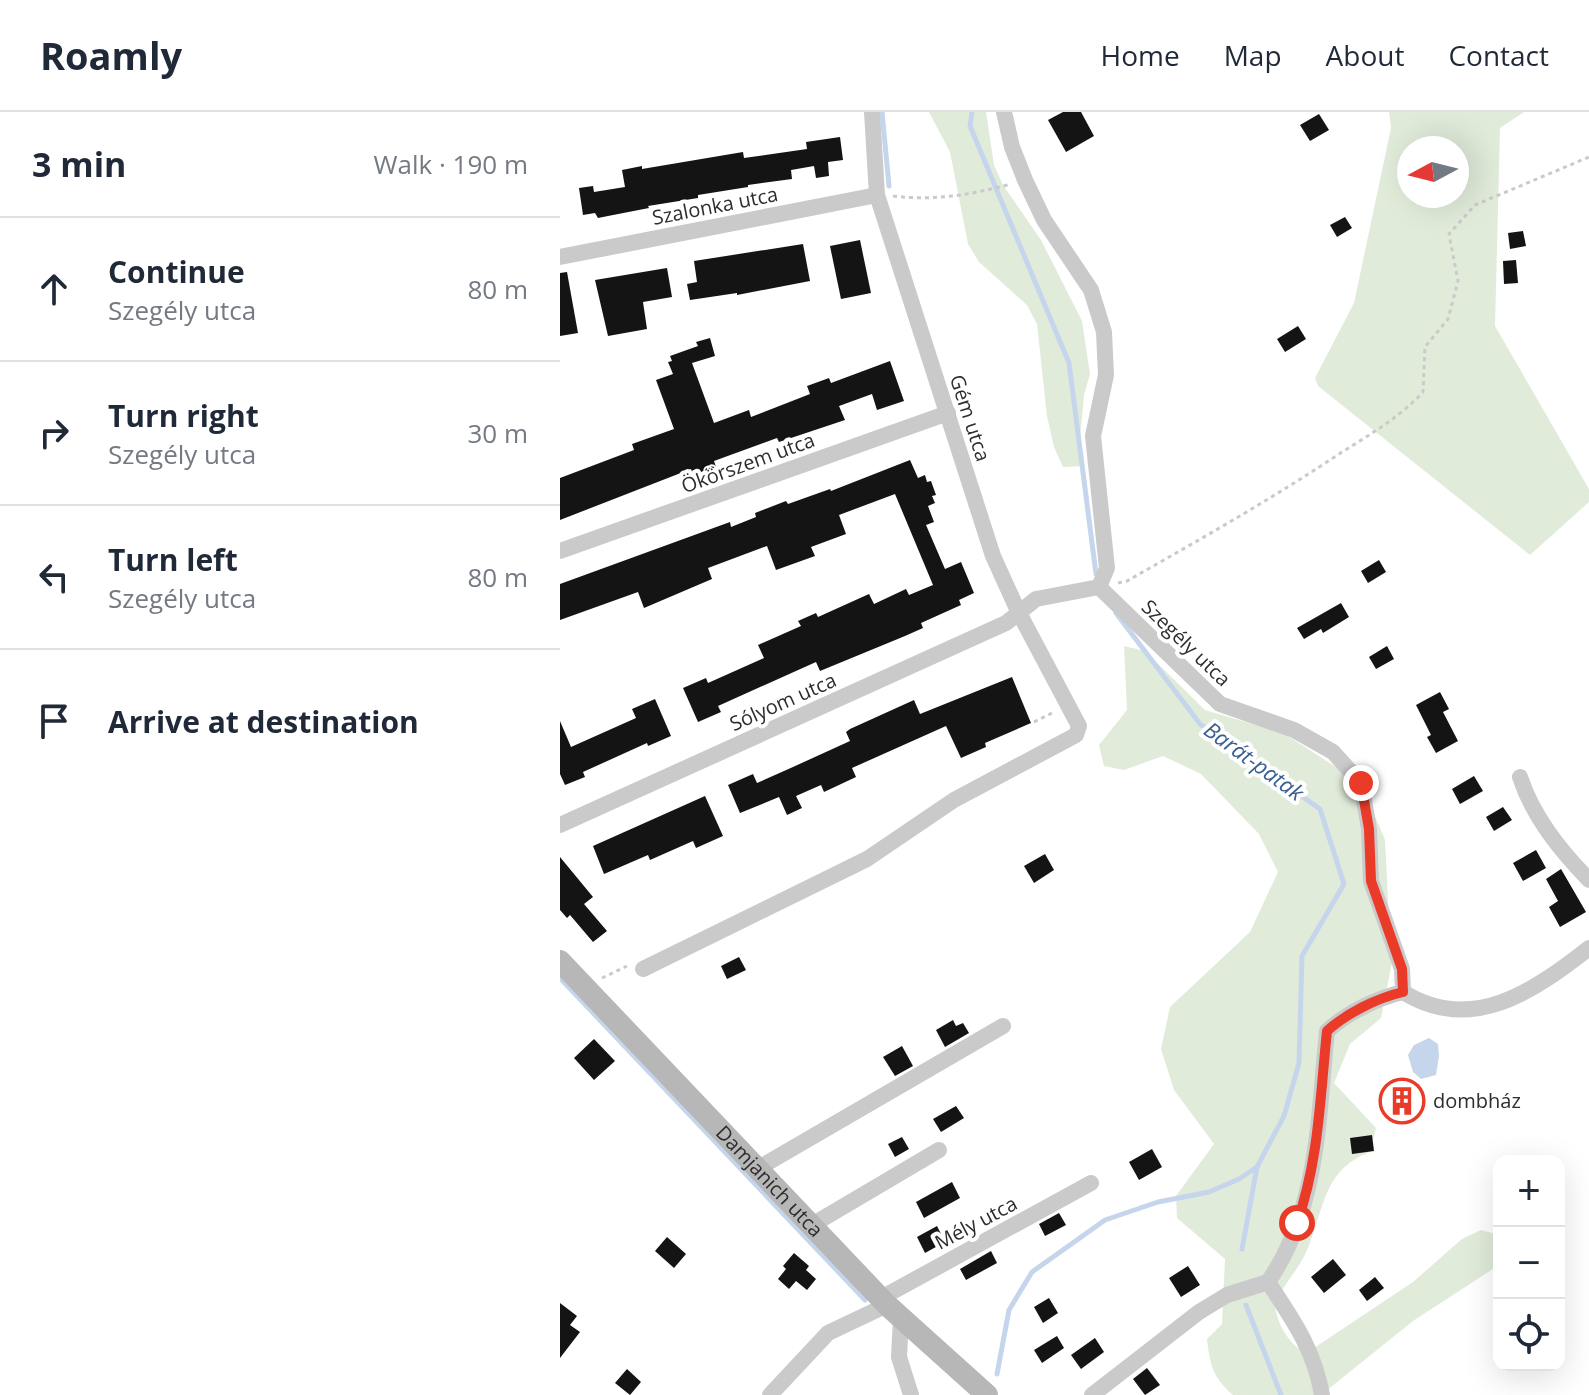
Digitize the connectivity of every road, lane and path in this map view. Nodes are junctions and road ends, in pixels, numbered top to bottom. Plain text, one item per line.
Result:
1 (872, 112) edge
2 (1004, 112) edge
3 (1589, 157) edge
4 (996, 188) dead end
5 (877, 195) junction
6 (560, 257) edge
7 (948, 413) junction
8 (560, 551) edge
9 (1099, 587) junction
10 (1018, 611) junction
11 (1520, 777) dead end
12 (560, 825) edge
13 (1589, 880) edge
14 (1589, 948) edge
15 (560, 961) edge
16 (643, 969) joint
17 (587, 990) junction
18 (1403, 992) junction
19 (1003, 1026) dead end
20 (939, 1150) dead end
21 (757, 1169) junction
22 (1091, 1183) dead end
23 (812, 1225) junction
24 (1268, 1282) junction
25 (890, 1307) junction
26 (770, 1395) edge
27 (911, 1395) edge
28 (987, 1395) edge
29 (1092, 1395) edge
30 (1322, 1395) edge

1 - 5 street, Gém utca
2 - 9 street
3 - 9 path
4 - 5 path
5 - 6 street, Szalonka utca
5 - 7 street, Gém utca
7 - 8 street, Ökörszem utca
7 - 10 street, Gém utca
9 - 10 street, Sólyom utca
9 - 18 street, Szegély utca
10 - 12 street, Sólyom utca
10 - 16 street, Gém utca
11 - 13 street
14 - 18 street
15 - 17 main road, Damjanich utca
16 - 17 path
17 - 21 main road, Damjanich utca
18 - 24 street
19 - 21 street
20 - 23 street
21 - 23 main road, Damjanich utca
22 - 25 street, Mély utca
23 - 25 main road, Damjanich utca
24 - 29 street
24 - 30 street
25 - 26 street, Mély utca
25 - 27 street
25 - 28 main road, Damjanich utca

